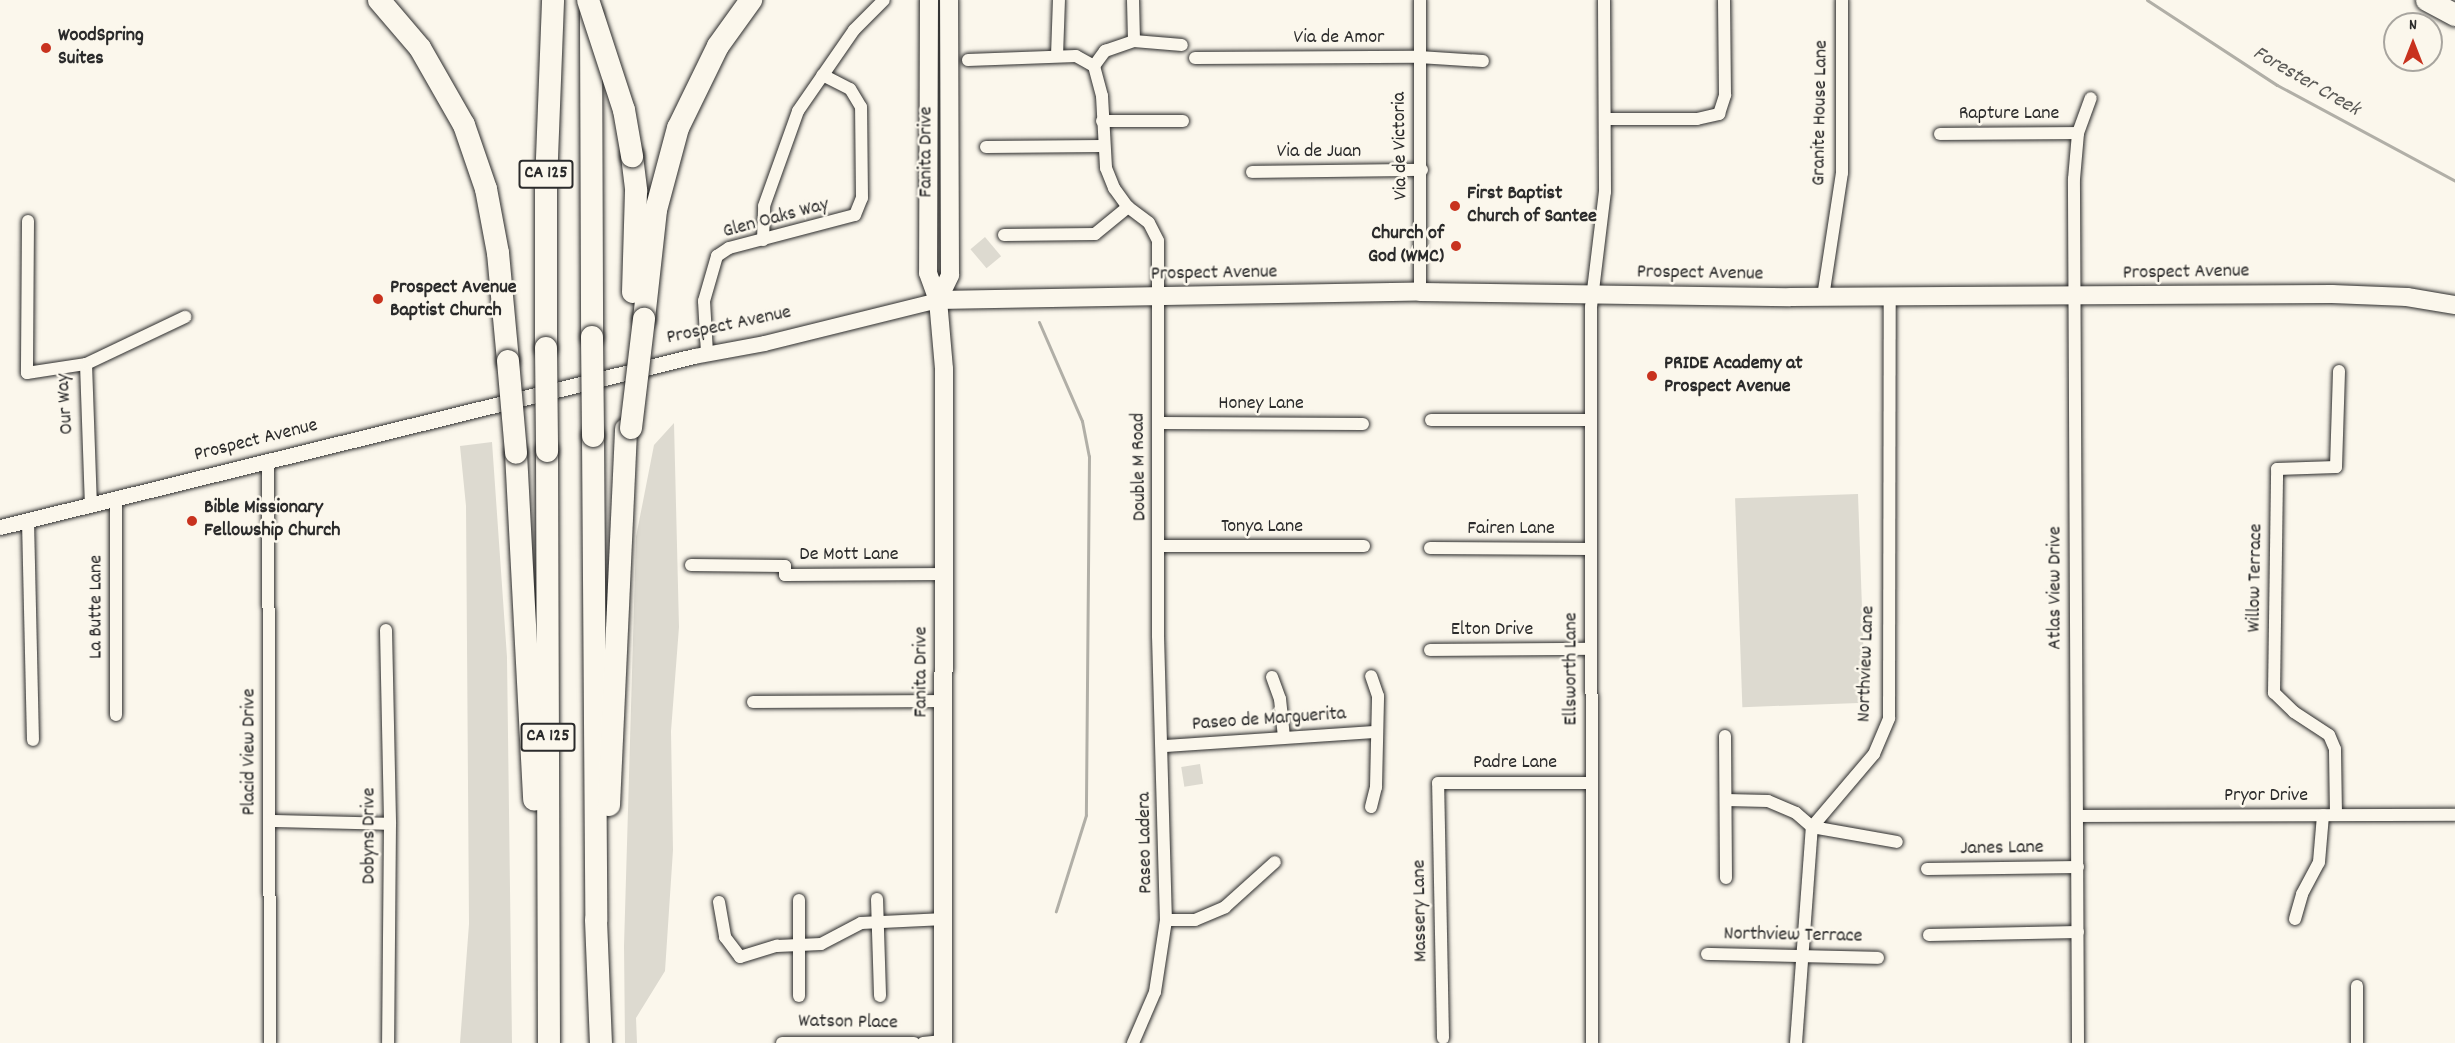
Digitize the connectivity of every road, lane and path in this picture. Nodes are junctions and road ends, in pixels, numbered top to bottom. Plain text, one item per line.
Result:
1 (379, 0) edge
2 (553, 0) edge
3 (590, 0) edge
4 (751, 0) edge
5 (884, 0) edge
6 (929, 0) edge
7 (949, 0) edge
8 (1059, 0) edge
9 (1133, 0) edge
10 (1420, 0) edge
11 (1604, 0) edge
12 (1725, 0) edge
13 (1842, 0) edge
14 (2427, 0) edge
15 (2455, 15) edge
16 (1134, 41) junction
17 (1182, 45) dead end
18 (1057, 56) junction
19 (1419, 57) junction
20 (1195, 58) dead end
21 (968, 60) dead end
22 (1483, 61) dead end
23 (1094, 66) junction
24 (822, 75) junction
25 (2091, 98) dead end
26 (1606, 119) junction
27 (1102, 121) junction
28 (1183, 121) dead end
29 (2078, 133) junction
30 (1940, 134) dead end
31 (986, 147) dead end
32 (1102, 147) junction
33 (1422, 170) junction
34 (1252, 172) dead end
35 (1128, 207) junction
36 (28, 221) dead end
37 (1004, 235) dead end
38 (763, 240) junction
39 (1420, 292) junction
40 (1592, 294) junction
41 (1823, 297) junction
42 (1890, 297) junction
43 (2074, 297) junction
44 (1158, 298) junction
45 (938, 300) junction
46 (2455, 305) edge
47 (185, 317) dead end
48 (707, 354) junction
49 (86, 364) junction
50 (2339, 371) dead end
51 (1431, 420) dead end
52 (1592, 420) junction
53 (1159, 423) junction
54 (1363, 423) dead end
55 (628, 429) junction
56 (268, 461) junction
57 (116, 500) junction
58 (91, 506) junction
59 (28, 520) junction
60 (0, 527) edge
61 (1160, 546) junction
62 (1364, 546) dead end
63 (1430, 548) dead end
64 (1591, 549) junction
65 (692, 565) dead end
66 (944, 574) junction
67 (386, 630) dead end
68 (1158, 636) joint
69 (1591, 649) junction
70 (1430, 650) dead end
71 (1371, 676) dead end
72 (1272, 677) dead end
73 (945, 701) junction
74 (753, 702) dead end
75 (116, 715) dead end
76 (1376, 732) junction
77 (1725, 736) dead end
78 (1284, 737) junction
79 (33, 740) dead end
80 (1164, 746) junction
81 (1438, 783) joint
82 (1592, 783) junction
83 (1726, 800) junction
84 (1371, 807) dead end
85 (2323, 815) junction
86 (2336, 815) junction
87 (2455, 815) edge
88 (2077, 816) junction
89 (270, 821) junction
90 (390, 824) junction
91 (1812, 827) junction
92 (1897, 842) dead end
93 (1275, 862) dead end
94 (2078, 867) junction
95 (1927, 869) dead end
96 (1726, 878) dead end
97 (877, 899) dead end
98 (799, 900) dead end
99 (720, 902) dead end
100 (945, 919) junction
101 (2295, 919) dead end
102 (1166, 920) junction
103 (878, 922) junction
104 (2078, 932) junction
105 (1929, 935) dead end
106 (800, 945) junction
107 (600, 953) junction
108 (1707, 954) dead end
109 (1801, 955) junction
110 (1878, 958) dead end
111 (2357, 986) dead end
112 (799, 996) dead end
113 (880, 996) dead end
114 (549, 1033) edge
115 (1443, 1038) dead end
116 (943, 1042) edge
117 (270, 1043) edge
118 (388, 1043) edge
119 (601, 1043) edge
120 (782, 1043) edge
121 (914, 1043) edge
122 (923, 1043) edge
123 (1132, 1043) edge
124 (1592, 1043) edge
125 (1796, 1043) edge
126 (2078, 1043) edge
127 (2357, 1043) edge

1 - 114 highway, bridge
2 - 114 highway, CA 125, bridge
3 - 55 highway, bridge
3 - 107 highway, CA 125, bridge
4 - 55 highway, bridge
5 - 24 street
6 - 45 main road, Fanita Drive
7 - 45 main road, Fanita Drive
8 - 18 street
9 - 16 street
10 - 19 street, Via de Victoria
11 - 26 street, Ellsworth Lane
12 - 26 street
13 - 41 street, Granite House Lane
14 - 15 highway
16 - 17 street
16 - 23 street
18 - 21 street
18 - 23 street
19 - 20 street, Via de Amor
19 - 22 street, Via de Amor
19 - 33 street, Via de Victoria
23 - 27 street, Double M Road
24 - 38 street
24 - 38 street, Glen Oaks Way
25 - 29 street, Atlas View Drive
26 - 40 street, Ellsworth Lane
27 - 28 street
27 - 32 street, Double M Road
29 - 30 street, Rapture Lane
29 - 43 street, Atlas View Drive
31 - 32 street
32 - 35 street, Double M Road
33 - 34 street, Via de Juan
33 - 39 street, Via de Victoria
35 - 37 street
35 - 44 street, Double M Road
36 - 49 street, Our Way
38 - 48 street, Glen Oaks Way
39 - 40 main road, Prospect Avenue
39 - 44 main road, Prospect Avenue
40 - 41 main road, Prospect Avenue
40 - 52 street, Ellsworth Lane
41 - 42 main road, Prospect Avenue
42 - 43 main road, Prospect Avenue
42 - 91 street, Northview Lane
43 - 46 main road, Prospect Avenue
43 - 88 street, Atlas View Drive
44 - 45 main road, Prospect Avenue
44 - 53 street, Double M Road
45 - 48 street, Prospect Avenue
45 - 66 main road, Fanita Drive
47 - 49 street
48 - 56 street, Prospect Avenue
49 - 58 street, Our Way
50 - 86 street, Willow Terrace
51 - 52 street
52 - 64 street, Ellsworth Lane
53 - 54 street, Honey Lane
53 - 61 street, Double M Road
55 - 107 highway
56 - 57 street, Prospect Avenue
56 - 89 street, Placid View Drive
57 - 58 street, Prospect Avenue
57 - 75 street, La Butte Lane
58 - 59 street, Prospect Avenue
59 - 60 street, Prospect Avenue
59 - 79 street
61 - 62 street, Tonya Lane
61 - 68 street, Double M Road
63 - 64 street, Fairen Lane
64 - 69 street, Ellsworth Lane
65 - 66 street, De Mott Lane
66 - 73 main road, Fanita Drive
67 - 90 street, Dobyns Drive
68 - 80 street, Paseo Ladera
69 - 70 street, Elton Drive
69 - 82 street, Ellsworth Lane
71 - 76 street
72 - 78 street
73 - 74 street
73 - 100 main road, Fanita Drive
76 - 78 street, Paseo de Marguerita
76 - 84 street
77 - 83 street
78 - 80 street, Paseo de Marguerita
80 - 102 street, Paseo Ladera
81 - 82 street, Padre Lane
81 - 115 street, Massery Lane
82 - 124 street, Ellsworth Lane
83 - 91 street
83 - 96 street
85 - 86 street, Pryor Drive
85 - 88 street, Pryor Drive
85 - 101 street
86 - 87 street, Pryor Drive
88 - 94 street, Atlas View Drive
89 - 90 street
89 - 117 street, Placid View Drive
90 - 118 street, Dobyns Drive
91 - 92 street
91 - 109 street
93 - 102 street
94 - 95 street, Janes Lane
94 - 104 street, Atlas View Drive
97 - 103 street
98 - 106 street
99 - 106 street
100 - 103 street
100 - 116 main road, Fanita Drive
102 - 123 street, Paseo Ladera
103 - 106 street
103 - 113 street
104 - 105 street
104 - 126 street, Atlas View Drive
106 - 112 street
107 - 119 highway, CA 125
108 - 109 street, Northview Terrace
109 - 110 street, Northview Terrace
109 - 125 street
111 - 127 street
116 - 122 street, Watson Place
120 - 121 street, Watson Place

